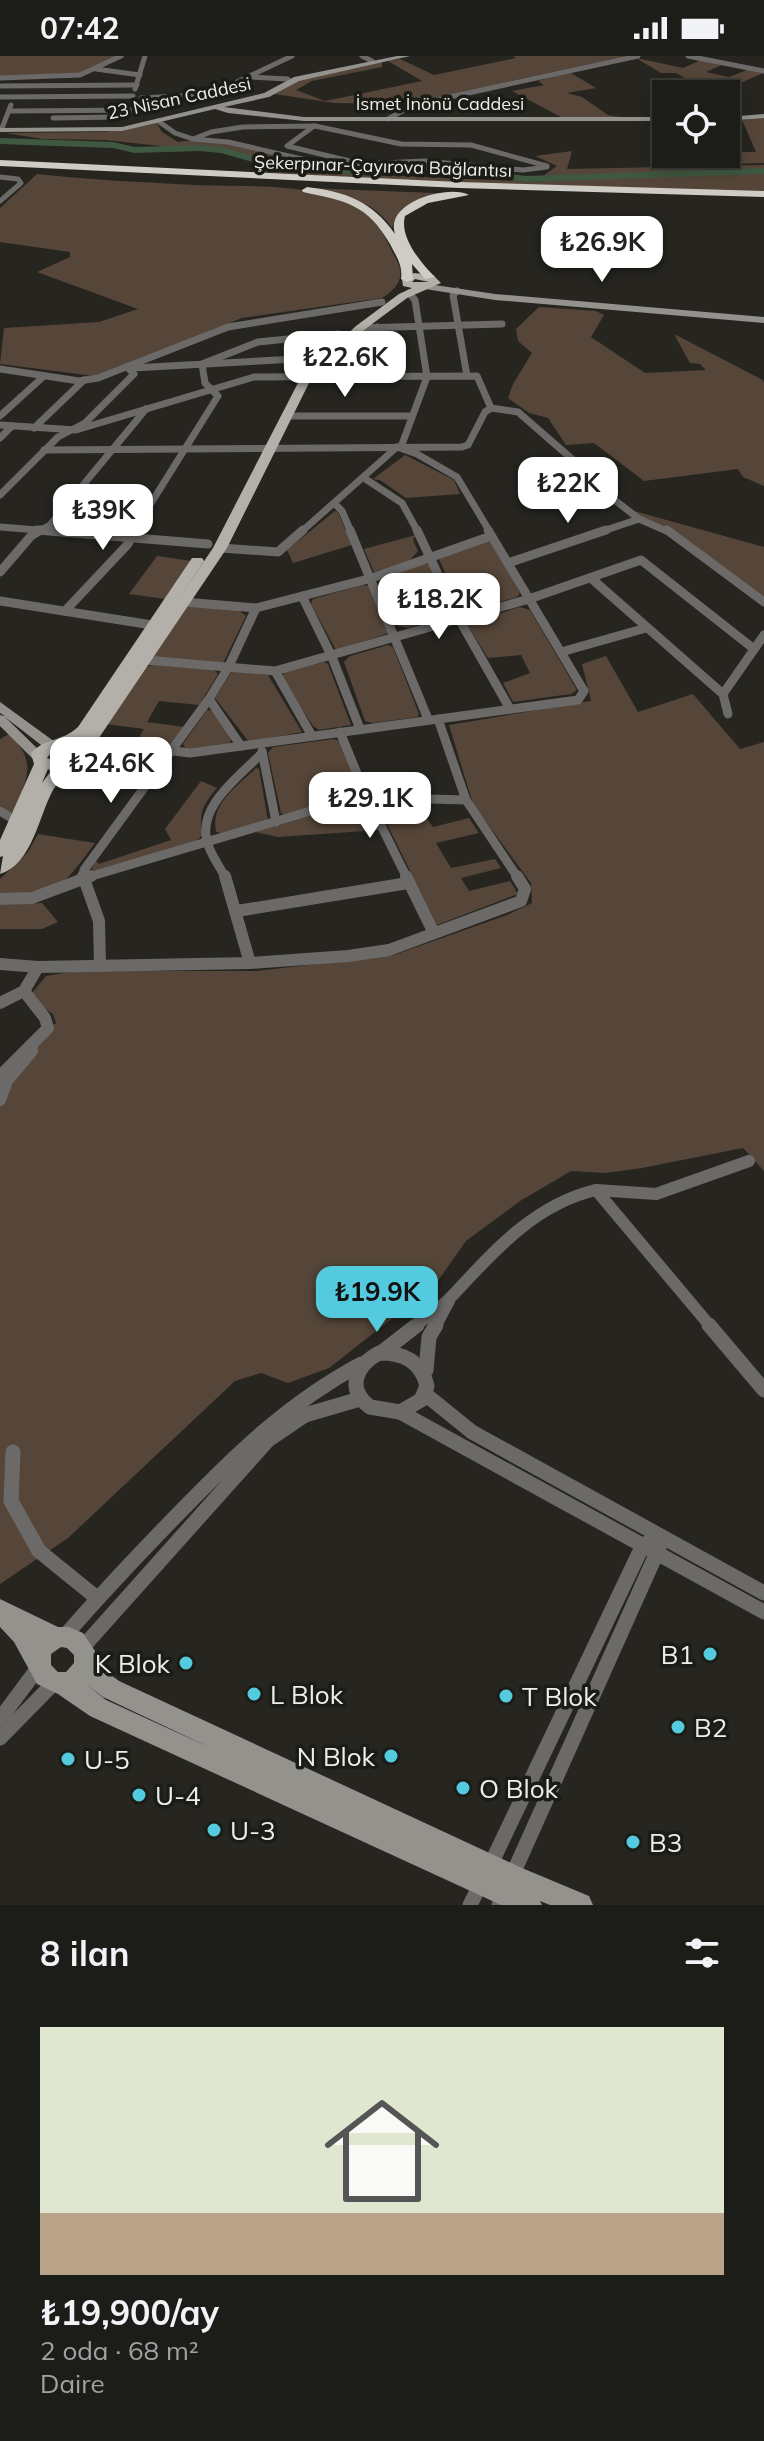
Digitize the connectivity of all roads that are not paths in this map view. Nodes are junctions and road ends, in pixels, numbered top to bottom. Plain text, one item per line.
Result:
1 (121, 56) edge
2 (145, 56) edge
3 (292, 56) edge
4 (362, 56) edge
5 (396, 56) edge
6 (407, 56) edge
7 (638, 56) edge
8 (688, 56) edge
9 (372, 61) junction
10 (96, 69) junction
11 (764, 71) edge
12 (75, 75) junction
13 (140, 75) junction
14 (251, 77) junction
15 (0, 78) edge
16 (288, 79) junction
17 (74, 85) junction
18 (137, 85) junction
19 (0, 86) edge
20 (20, 86) junction
21 (133, 96) junction
22 (0, 97) edge
23 (103, 97) junction
24 (175, 97) junction
25 (141, 98) junction
26 (11, 105) junction
27 (0, 106) edge
28 (216, 108) junction
29 (99, 109) junction
30 (58, 110) junction
31 (184, 114) junction
32 (764, 116) edge
33 (53, 118) junction
34 (142, 118) junction
35 (740, 118) edge
36 (388, 119) junction
37 (652, 119) edge
38 (158, 121) junction
39 (311, 123) junction
40 (1, 129) edge
41 (47, 129) junction
42 (193, 139) junction
43 (314, 162) dead end
44 (0, 163) edge
45 (362, 164) junction
46 (335, 166) dead end
47 (0, 170) edge
48 (0, 177) edge
49 (156, 178) junction
50 (618, 196) junction
51 (764, 196) edge
52 (0, 201) edge
53 (429, 282) junction
54 (407, 284) junction
55 (457, 291) junction
56 (382, 302) junction
57 (764, 318) edge
58 (502, 324) dead end
59 (458, 325) junction
60 (419, 326) junction
61 (228, 327) junction
62 (377, 327) junction
63 (360, 328) junction
64 (338, 334) junction
65 (258, 342) junction
66 (313, 358) junction
67 (202, 364) junction
68 (128, 368) junction
69 (2, 372) edge
70 (44, 376) junction
71 (467, 376) junction
72 (300, 377) junction
73 (427, 377) junction
74 (383, 378) junction
75 (84, 380) junction
76 (213, 389) junction
77 (491, 408) junction
78 (146, 409) junction
79 (0, 416) edge
80 (286, 416) junction
81 (411, 416) junction
82 (0, 425) edge
83 (12, 426) junction
84 (34, 428) junction
85 (76, 430) junction
86 (0, 438) edge
87 (399, 447) junction
88 (264, 448) junction
89 (185, 449) junction
90 (44, 450) junction
91 (115, 450) junction
92 (587, 472) dead end
93 (364, 478) junction
94 (0, 495) edge
95 (616, 501) dead end
96 (335, 504) junction
97 (639, 519) junction
98 (0, 527) edge
99 (39, 531) junction
100 (491, 536) junction
101 (130, 538) junction
102 (214, 546) junction
103 (431, 556) junction
104 (508, 563) junction
105 (0, 572) edge
106 (372, 578) junction
107 (592, 579) junction
108 (302, 596) junction
109 (529, 599) junction
110 (0, 601) edge
111 (184, 602) junction
112 (764, 602) edge
113 (256, 608) junction
114 (65, 611) junction
115 (459, 619) junction
116 (152, 625) junction
117 (646, 628) junction
118 (764, 635) edge
119 (394, 636) junction
120 (754, 649) junction
121 (561, 652) junction
122 (332, 657) junction
123 (145, 660) junction
124 (228, 668) junction
125 (275, 671) junction
126 (723, 694) junction
127 (209, 699) junction
128 (0, 706) edge
129 (510, 709) junction
130 (728, 714) dead end
131 (0, 719) edge
132 (433, 719) junction
133 (360, 729) junction
134 (340, 732) junction
135 (312, 736) junction
136 (86, 746) junction
137 (241, 746) junction
138 (263, 748) junction
139 (48, 752) junction
140 (171, 753) junction
141 (62, 767) junction
142 (370, 799) junction
143 (466, 800) junction
144 (0, 811) edge
145 (18, 822) junction
146 (276, 822) junction
147 (207, 843) junction
148 (0, 852) edge
149 (0, 869) edge
150 (83, 879) junction
151 (408, 883) junction
152 (0, 899) edge
153 (237, 911) junction
154 (434, 933) junction
155 (250, 963) junction
156 (0, 964) edge
157 (100, 966) junction
158 (38, 967) junction
159 (24, 991) junction
160 (0, 1003) edge
161 (31, 1045) junction
162 (0, 1076) edge
163 (0, 1100) edge
164 (749, 1161) dead end
165 (596, 1190) junction
166 (451, 1297) junction
167 (381, 1353) junction
168 (362, 1363) junction
169 (426, 1375) junction
170 (764, 1390) edge
171 (425, 1394) junction
172 (360, 1399) junction
173 (400, 1412) junction
174 (13, 1452) dead end
175 (6, 1497) edge
176 (654, 1545) junction
177 (764, 1593) edge
178 (97, 1598) junction
179 (0, 1610) edge
180 (764, 1612) edge
181 (72, 1647) junction
182 (48, 1673) junction
183 (0, 1719) edge
184 (0, 1738) edge
185 (493, 1889) edge
186 (529, 1905) edge
187 (580, 1905) edge

1 - 10 street
2 - 13 street
3 - 14 street
4 - 9 street
5 - 9 street, 23 Nisan Caddesi
6 - 28 street, 23 Nisan Caddesi
7 - 36 street
8 - 11 street
9 - 16 street, 23 Nisan Caddesi
10 - 12 street
10 - 13 street
12 - 15 street
12 - 17 street
13 - 18 street
14 - 16 street
14 - 24 street
16 - 28 street, 23 Nisan Caddesi
17 - 18 street
17 - 20 street
18 - 21 street
19 - 20 street
20 - 26 street
21 - 23 street
21 - 25 street
22 - 26 street
23 - 26 street
23 - 29 street
24 - 25 street
24 - 31 street
25 - 34 street
26 - 27 street
26 - 30 street
26 - 40 street
28 - 31 street, 23 Nisan Caddesi
28 - 38 street, 23 Nisan Caddesi
28 - 39 street, İsmet İnönü Caddesi
29 - 30 street
29 - 34 street
30 - 33 street
31 - 34 street, 23 Nisan Caddesi
32 - 35 street
33 - 34 street
33 - 41 street
34 - 38 street, 23 Nisan Caddesi
34 - 40 street, 23 Nisan Caddesi
34 - 41 street, 23 Nisan Caddesi
36 - 37 street, İsmet İnönü Caddesi
36 - 39 street, İsmet İnönü Caddesi
38 - 42 street
39 - 42 street
39 - 45 street
39 - 45 street
40 - 41 street, 23 Nisan Caddesi
42 - 43 street
44 - 51 highway, Şekerpınar-Çayırova Bağlantısı
45 - 46 street
47 - 49 highway, Şekerpınar-Çayırova Bağlantısı
48 - 52 street
49 - 50 highway, Şekerpınar-Çayırova Bağlantısı
49 - 54 highway
50 - 51 highway, Şekerpınar-Çayırova Bağlantısı
50 - 53 highway
53 - 54 main road
53 - 55 street
53 - 57 street
54 - 56 main road
54 - 60 street
54 - 63 main road
55 - 57 street
55 - 59 street
56 - 61 street
56 - 64 main road
58 - 59 street
59 - 60 street
59 - 71 street
60 - 62 street
60 - 73 street
61 - 65 street
61 - 68 street
62 - 63 street
62 - 74 street
63 - 72 main road
64 - 65 street
64 - 66 main road
65 - 67 street
66 - 67 street
66 - 72 main road
67 - 68 street
67 - 76 street
68 - 75 street
68 - 85 street
69 - 70 street
70 - 75 street
70 - 79 street
71 - 73 street
71 - 77 street
72 - 74 street
72 - 76 street
72 - 80 main road
72 - 88 main road
73 - 74 street
73 - 81 street
75 - 84 street
76 - 78 street
76 - 89 street
77 - 87 street
77 - 92 street
78 - 85 street
78 - 91 street
80 - 81 street
80 - 88 main road
81 - 87 street
82 - 83 street
83 - 84 street
83 - 86 street
84 - 85 street
85 - 90 street
87 - 88 street
87 - 93 street
87 - 100 street
88 - 89 street
88 - 102 main road
89 - 91 street
89 - 101 street
90 - 91 street
90 - 94 street
91 - 99 street
93 - 96 street
93 - 103 street
95 - 97 street
96 - 102 street
96 - 106 street
97 - 104 street
97 - 112 street
98 - 99 street
99 - 101 street
99 - 105 street
100 - 103 street
100 - 104 street
101 - 102 street
101 - 114 street
102 - 111 main road
102 - 116 main road
103 - 106 street
103 - 115 street
104 - 109 street
106 - 108 street
106 - 119 street
107 - 109 street
107 - 117 street
107 - 120 street
108 - 113 street
108 - 122 street
109 - 115 street
109 - 121 street
110 - 114 street
111 - 113 street
111 - 123 main road
113 - 124 street
114 - 116 street
115 - 119 street
115 - 129 street
116 - 139 main road
117 - 121 street
117 - 126 street
118 - 120 street
119 - 122 street
119 - 132 street
120 - 126 street
121 - 129 street
122 - 125 street
122 - 133 street
123 - 124 street
123 - 136 main road
124 - 125 street
124 - 127 street
125 - 135 street
126 - 130 street
127 - 137 street
127 - 140 street
128 - 139 street
129 - 132 street
131 - 139 street
132 - 133 street
132 - 143 street
133 - 134 street
134 - 135 street
134 - 142 street
135 - 138 street
136 - 139 main road
136 - 140 street
136 - 141 main road
137 - 138 street
137 - 140 street
138 - 146 street
138 - 147 street
139 - 141 main road
139 - 145 main road
140 - 150 street
141 - 149 main road
142 - 143 street
142 - 146 street
142 - 151 street
143 - 154 street
144 - 145 street
145 - 148 main road
146 - 147 street
147 - 150 street
147 - 153 street
150 - 152 street
150 - 157 street
151 - 153 street
151 - 154 street
153 - 155 street
154 - 155 street
155 - 157 street
156 - 158 street
157 - 158 street
158 - 159 street
159 - 160 street
159 - 161 street
161 - 162 street
161 - 163 street
164 - 165 street
165 - 166 street
165 - 170 street
166 - 167 street
166 - 169 street
167 - 168 street
167 - 169 street
168 - 172 street
168 - 178 street
169 - 171 street
171 - 173 street
171 - 176 street
172 - 173 street
172 - 181 street
173 - 176 street
174 - 175 street
175 - 178 street
176 - 177 street
176 - 180 street
176 - 185 street
176 - 185 street
178 - 181 street
179 - 181 street
179 - 182 street
181 - 182 street
181 - 182 street
181 - 185 street
182 - 183 street
182 - 184 street
182 - 185 street
185 - 186 street
185 - 187 street

